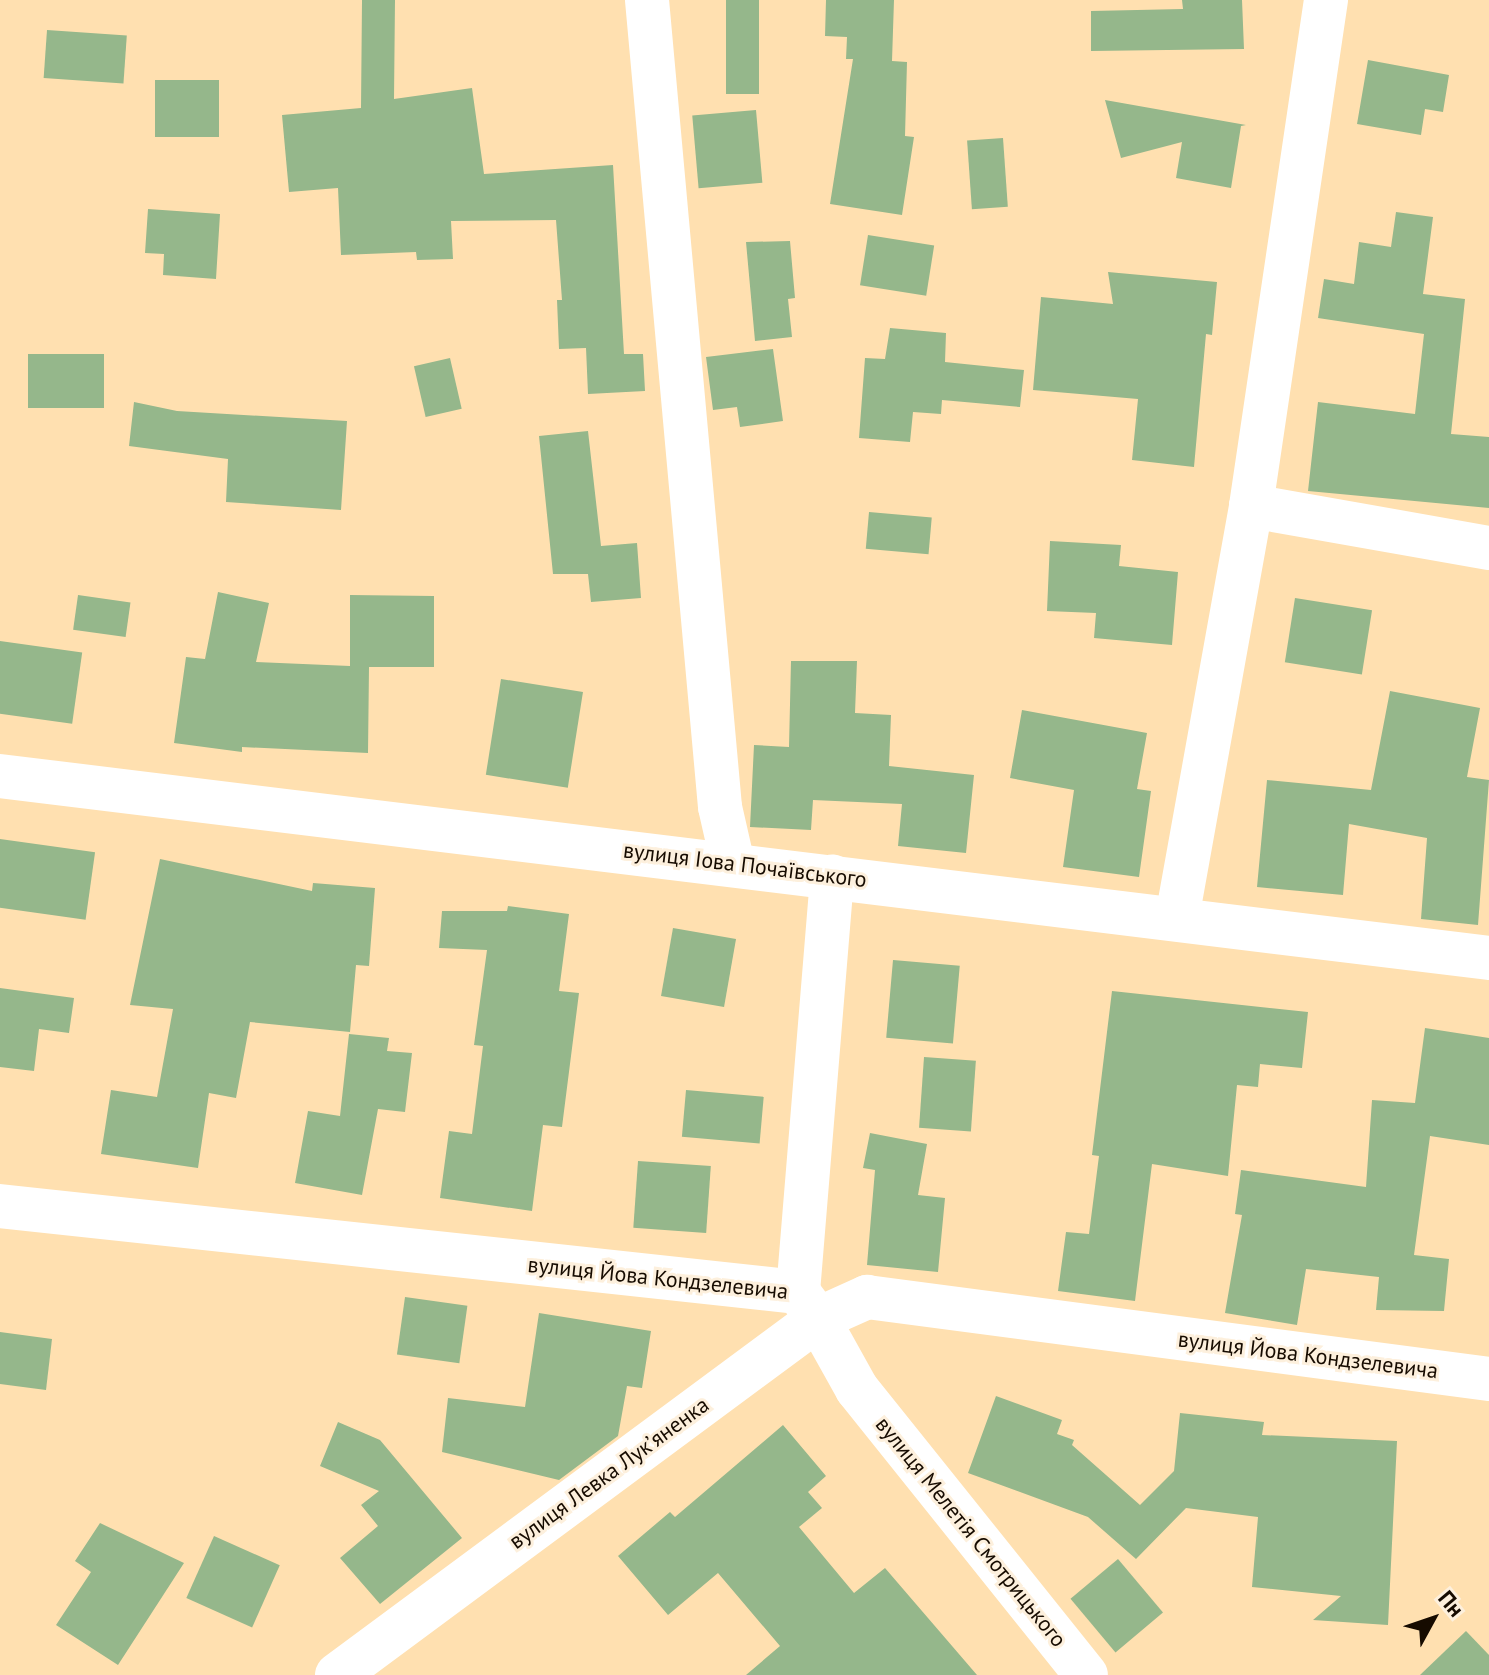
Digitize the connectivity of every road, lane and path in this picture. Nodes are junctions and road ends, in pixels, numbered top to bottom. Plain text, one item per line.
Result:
1 (647, 0) edge
2 (1326, 0) edge
3 (1251, 506) junction
4 (1489, 548) edge
5 (0, 776) edge
6 (733, 864) junction
7 (832, 876) junction
8 (1177, 918) junction
9 (1489, 958) edge
10 (0, 1206) edge
11 (808, 1306) junction
12 (1489, 1379) edge
13 (337, 1675) edge
14 (1086, 1675) edge

1 - 6 street
2 - 3 street
3 - 4 street
3 - 8 street
5 - 6 street, вулиця Іова Почаївського
6 - 7 street, вулиця Іова Почаївського
7 - 8 street, вулиця Іова Почаївського
7 - 11 street
8 - 9 street, вулиця Іова Почаївського
10 - 11 street, вулиця Йова Кондзелевича
11 - 12 street, вулиця Йова Кондзелевича
11 - 13 street, вулиця Левка Лукʼяненка
11 - 14 street, вулиця Мелетія Смотрицького

